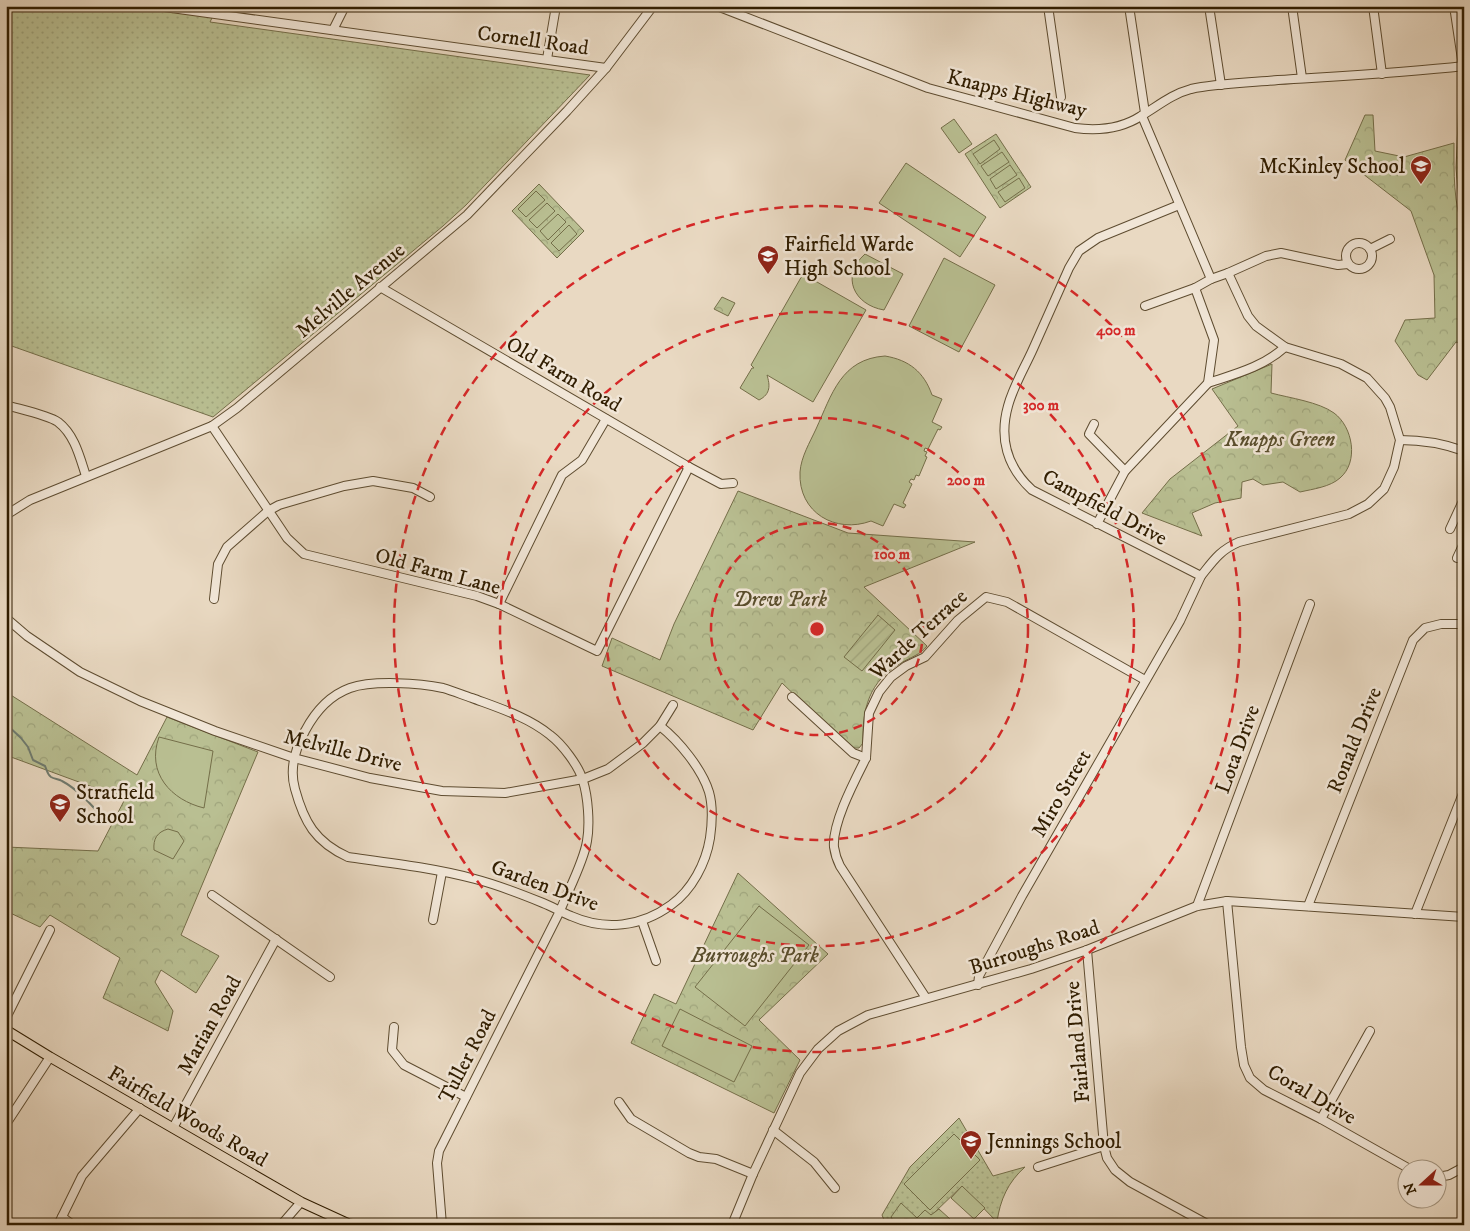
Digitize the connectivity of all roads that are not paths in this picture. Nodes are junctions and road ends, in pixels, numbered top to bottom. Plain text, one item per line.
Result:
1 (157, 6) edge
2 (345, 6) edge
3 (556, 6) edge
4 (653, 6) edge
5 (717, 6) edge
6 (1048, 6) edge
7 (1129, 6) edge
8 (1209, 6) edge
9 (1292, 6) edge
10 (1373, 6) edge
11 (1454, 6) edge
12 (332, 30) junction
13 (547, 59) junction
14 (1464, 66) edge
15 (606, 68) junction
16 (1382, 74) junction
17 (1302, 78) junction
18 (1221, 85) junction
19 (1061, 97) dead end
20 (1144, 115) junction
21 (1179, 205) junction
22 (1390, 239) dead end
23 (1370, 249) junction
24 (1348, 264) junction
25 (1228, 273) junction
26 (1211, 279) junction
27 (380, 287) junction
28 (1195, 288) junction
29 (1145, 306) dead end
30 (1284, 347) junction
31 (1208, 383) junction
32 (6, 405) edge
33 (606, 419) junction
34 (1094, 424) dead end
35 (212, 426) junction
36 (1400, 440) junction
37 (1464, 451) edge
38 (690, 467) junction
39 (1125, 471) junction
40 (86, 476) junction
41 (733, 483) dead end
42 (430, 497) dead end
43 (1463, 502) edge
44 (268, 511) junction
45 (6, 516) edge
46 (1097, 524) junction
47 (1450, 528) dead end
48 (1464, 543) edge
49 (1457, 558) dead end
50 (1201, 576) junction
51 (214, 599) dead end
52 (498, 604) junction
53 (1310, 604) dead end
54 (6, 618) edge
55 (1464, 624) edge
56 (1145, 680) junction
57 (792, 697) dead end
58 (673, 705) dead end
59 (660, 726) junction
60 (294, 758) junction
61 (866, 758) junction
62 (583, 779) junction
63 (1464, 791) edge
64 (442, 872) junction
65 (212, 895) dead end
66 (1226, 901) junction
67 (1197, 906) junction
68 (1308, 906) junction
69 (560, 911) junction
70 (1415, 914) junction
71 (1464, 918) edge
72 (433, 920) dead end
73 (642, 921) junction
74 (50, 930) dead end
75 (276, 939) junction
76 (1087, 950) junction
77 (656, 961) dead end
78 (330, 977) dead end
79 (978, 985) junction
80 (926, 998) junction
81 (6, 1018) edge
82 (394, 1027) dead end
83 (6, 1030) edge
84 (1370, 1031) dead end
85 (50, 1057) junction
86 (466, 1097) junction
87 (619, 1102) dead end
88 (140, 1108) junction
89 (1321, 1120) junction
90 (6, 1124) edge
91 (173, 1128) junction
92 (773, 1130) junction
93 (1104, 1146) junction
94 (1398, 1162) edge
95 (1038, 1167) dead end
96 (1464, 1167) edge
97 (753, 1174) junction
98 (1448, 1175) edge
99 (834, 1188) dead end
100 (301, 1202) junction
101 (60, 1221) edge
102 (73, 1225) edge
103 (281, 1225) edge
104 (355, 1225) edge
105 (442, 1225) edge
106 (732, 1225) edge
107 (1209, 1225) edge

1 - 12 street, Cornell Road
2 - 12 street
3 - 13 street
4 - 15 street, Melville Avenue
5 - 20 street, Knapps Highway
6 - 19 street
7 - 20 street
8 - 18 street
9 - 17 street
10 - 16 street
11 - 14 street
12 - 13 street, Cornell Road
13 - 15 street, Cornell Road
14 - 16 street, Knapps Highway
15 - 27 street, Melville Avenue
16 - 17 street, Knapps Highway
17 - 18 street, Knapps Highway
18 - 20 street, Knapps Highway
20 - 21 street
21 - 26 street
21 - 46 street, Campfield Drive
22 - 23 street
23 - 24 street
23 - 24 street
24 - 25 street
25 - 26 street
25 - 30 street
26 - 28 street
27 - 33 street, Old Farm Road
27 - 35 street, Melville Avenue
28 - 29 street
28 - 31 street
30 - 31 street
30 - 36 street
31 - 39 street
32 - 40 street
33 - 38 street, Old Farm Road
33 - 52 street
34 - 39 street
35 - 40 street, Melville Avenue
35 - 44 street, Old Farm Lane
36 - 37 street
36 - 50 street, Miro Street
38 - 41 street, Old Farm Road
38 - 52 street, Old Farm Lane
39 - 46 street
40 - 45 street, Melville Avenue
42 - 44 street
43 - 47 street
44 - 51 street
44 - 52 street, Old Farm Lane
46 - 50 street, Campfield Drive
48 - 49 street
50 - 56 street, Miro Street
53 - 67 street, Lota Drive
54 - 60 street, Melville Drive
55 - 68 street, Ronald Drive
56 - 61 street, Warde Terrace
56 - 79 street, Miro Street
57 - 61 street
58 - 59 street, Melville Drive
59 - 62 street, Melville Drive
59 - 73 street, Garden Drive
60 - 62 street, Melville Drive
60 - 62 street
60 - 64 street, Garden Drive
61 - 80 street, Warde Terrace
62 - 69 street, Tuller Road
63 - 70 street
64 - 69 street, Garden Drive
64 - 72 street
65 - 75 street
66 - 67 street, Burroughs Road
66 - 68 street, Burroughs Road
66 - 89 street, Coral Drive
67 - 76 street, Burroughs Road
68 - 70 street, Burroughs Road
69 - 73 street, Garden Drive
69 - 86 street, Tuller Road
70 - 71 street, Burroughs Road
73 - 77 street
74 - 81 street
75 - 78 street
75 - 91 street, Marian Road
76 - 79 street, Burroughs Road
76 - 93 street, Fairland Drive
79 - 80 street, Burroughs Road
80 - 92 street, Burroughs Road
82 - 86 street
83 - 85 main road, Fairfield Woods Road
84 - 89 street
85 - 88 main road, Fairfield Woods Road
85 - 90 street
86 - 105 street, Tuller Road
87 - 97 street
88 - 91 main road, Fairfield Woods Road
88 - 101 street
89 - 94 street, Coral Drive
91 - 100 main road, Fairfield Woods Road
92 - 97 street, Burroughs Road
92 - 99 street
93 - 95 street
93 - 107 street, Fairland Drive
96 - 98 street
97 - 106 street, Burroughs Road
100 - 103 street
100 - 104 main road, Fairfield Woods Road
101 - 102 street

